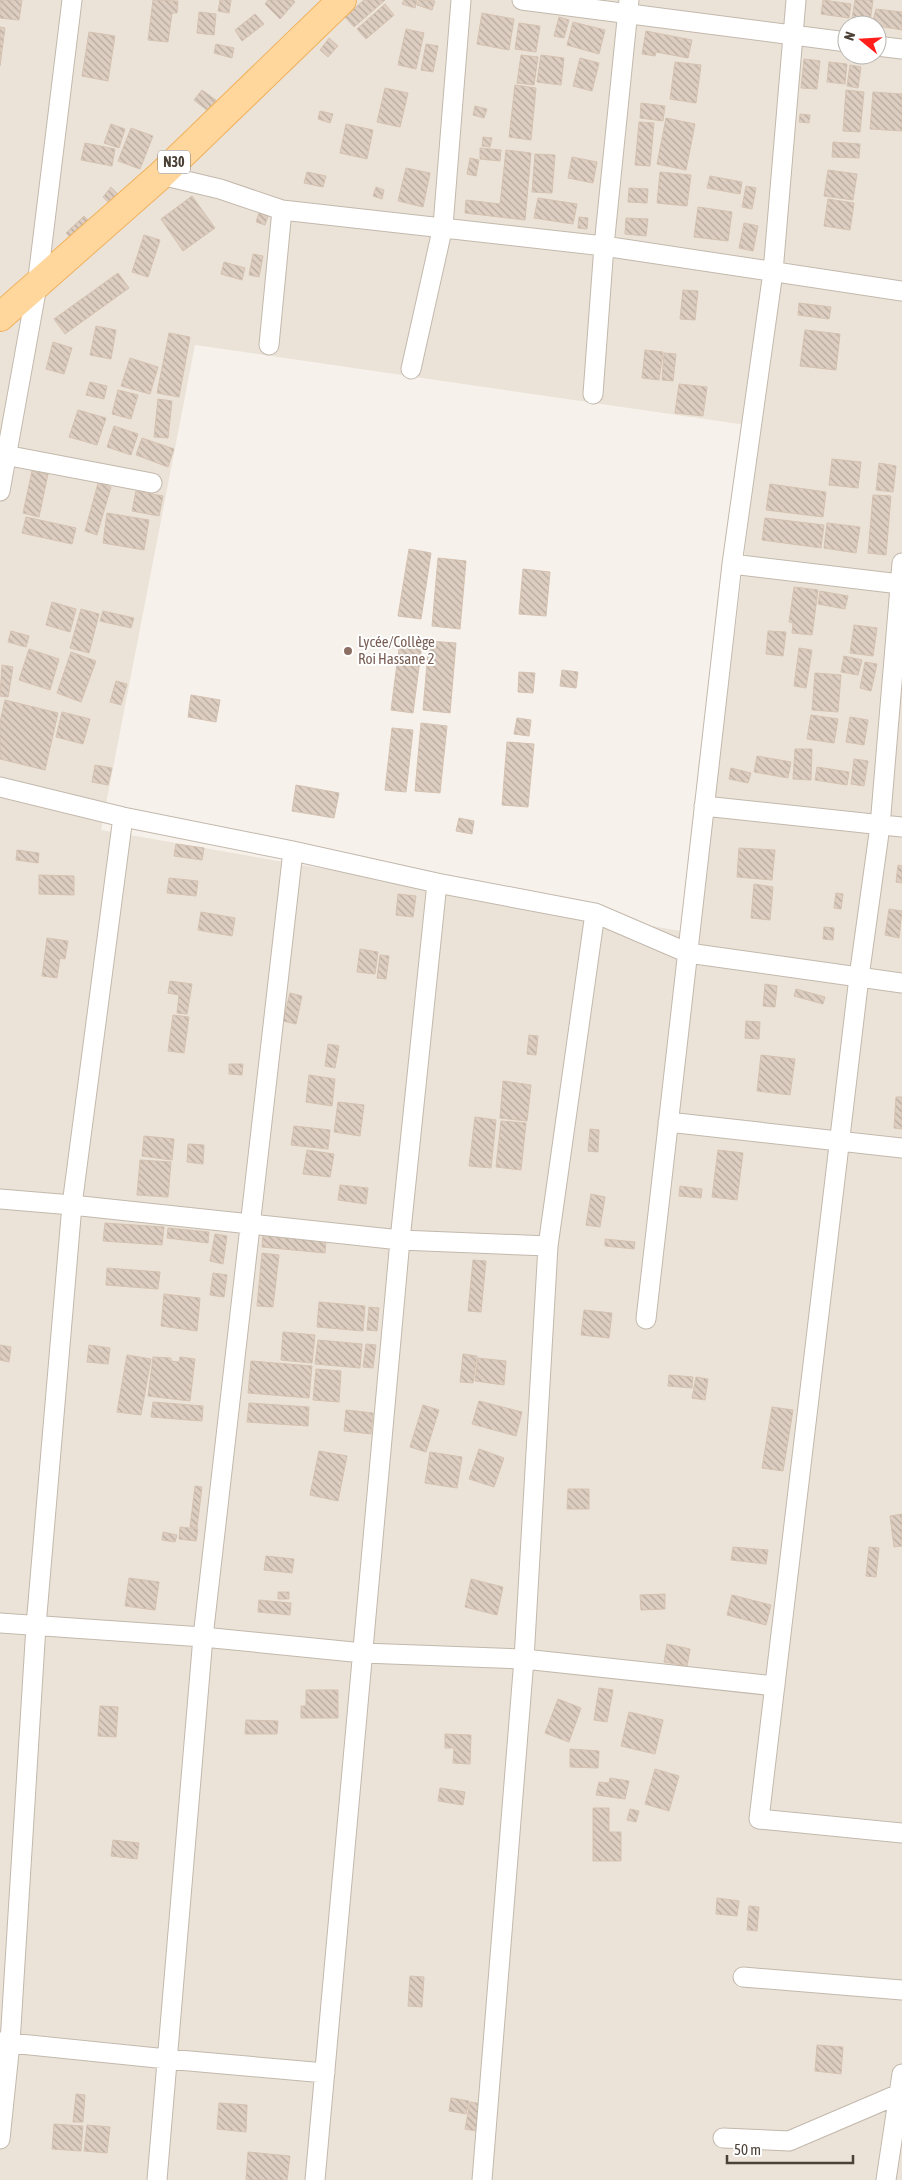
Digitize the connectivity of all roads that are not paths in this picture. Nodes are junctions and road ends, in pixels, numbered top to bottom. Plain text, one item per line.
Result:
1 (72, 0) edge
2 (342, 0) edge
3 (461, 0) edge
4 (522, 0) edge
5 (796, 0) edge
6 (628, 7) edge
7 (792, 35) junction
8 (837, 41) edge
9 (887, 47) edge
10 (902, 49) edge
11 (161, 175) junction
12 (282, 210) junction
13 (443, 226) junction
14 (604, 246) junction
15 (773, 272) junction
16 (37, 286) junction
17 (902, 292) edge
18 (0, 316) edge
19 (269, 345) dead end
20 (411, 369) dead end
21 (593, 394) dead end
22 (3, 454) edge
23 (152, 483) dead end
24 (0, 491) edge
25 (902, 563) edge
26 (732, 564) junction
27 (900, 584) junction
28 (0, 787) edge
29 (704, 806) junction
30 (123, 817) junction
31 (880, 826) junction
32 (902, 828) edge
33 (294, 851) junction
34 (437, 883) junction
35 (595, 913) junction
36 (688, 953) junction
37 (859, 977) junction
38 (902, 983) edge
39 (668, 1122) junction
40 (840, 1140) junction
41 (902, 1148) edge
42 (0, 1199) edge
43 (72, 1205) junction
44 (250, 1224) junction
45 (400, 1240) junction
46 (548, 1246) junction
47 (646, 1319) dead end
48 (0, 1623) edge
49 (36, 1626) junction
50 (203, 1637) junction
51 (363, 1653) junction
52 (524, 1659) junction
53 (775, 1686) junction
54 (902, 1833) edge
55 (744, 1977) dead end
56 (902, 1990) edge
57 (5, 2042) edge
58 (167, 2060) junction
59 (325, 2073) junction
60 (902, 2074) edge
61 (899, 2094) junction
62 (723, 2138) dead end
63 (0, 2139) edge
64 (896, 2156) edge
65 (157, 2180) edge
66 (315, 2180) edge
67 (482, 2180) edge
68 (886, 2180) edge

1 - 16 street
2 - 11 main road, N30
3 - 13 street
4 - 6 street
5 - 7 street
6 - 7 street
6 - 14 street
7 - 8 street
7 - 15 street
9 - 10 street
11 - 12 street
11 - 16 main road, N30
12 - 13 street
12 - 19 street
13 - 14 street
13 - 20 street
14 - 15 street
14 - 21 street
15 - 17 street
15 - 26 street
16 - 18 main road, N30
16 - 22 street
22 - 23 street
22 - 24 street
25 - 27 street
26 - 27 street
26 - 29 street
27 - 31 street
28 - 30 street
29 - 31 street
29 - 36 street
30 - 33 street
30 - 43 street
31 - 32 street
31 - 37 street
33 - 34 street
33 - 44 street
34 - 35 street
34 - 45 street
35 - 36 street
35 - 46 street
36 - 37 street
36 - 39 street
37 - 38 street
37 - 40 street
39 - 40 street
39 - 47 street
40 - 41 street
40 - 53 street
42 - 43 street
43 - 44 street
43 - 49 street
44 - 45 street
44 - 50 street
45 - 46 street
45 - 51 street
46 - 52 street
48 - 49 street
49 - 50 street
49 - 57 street
50 - 51 street
50 - 58 street
51 - 52 street
51 - 59 street
52 - 53 street
52 - 67 street
53 - 54 street
55 - 56 street
57 - 58 street
57 - 63 street
58 - 59 street
58 - 65 street
59 - 66 street
60 - 61 street
61 - 62 street
61 - 64 street
64 - 68 street

